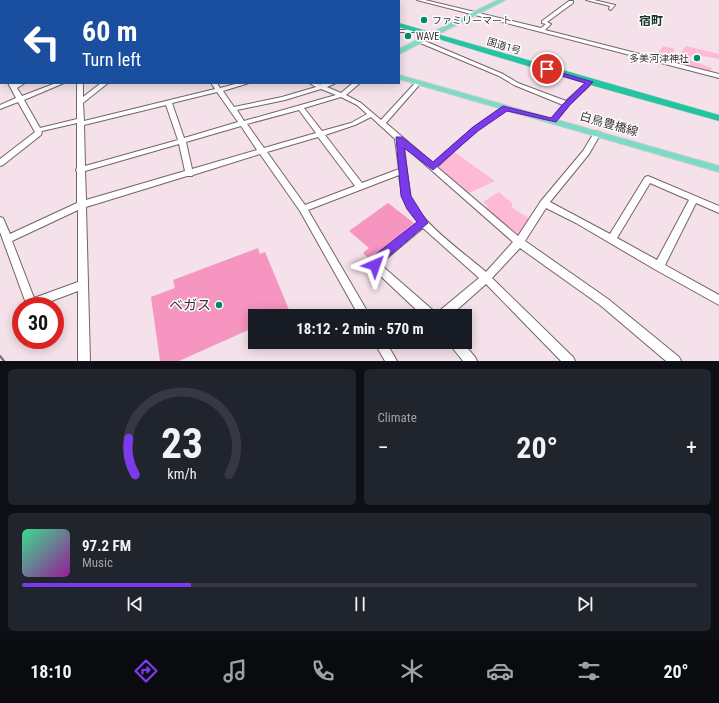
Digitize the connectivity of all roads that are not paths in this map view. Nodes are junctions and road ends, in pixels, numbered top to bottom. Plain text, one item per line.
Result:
1 (419, 0) edge
2 (502, 0) edge
3 (565, 0) edge
4 (588, 0) edge
5 (573, 1) edge
6 (611, 9) dead end
7 (476, 13) junction
8 (400, 23) edge
9 (400, 23) edge
10 (542, 30) junction
11 (400, 31) edge
12 (420, 31) junction
13 (434, 34) junction
14 (420, 41) junction
15 (400, 51) edge
16 (719, 76) edge
17 (400, 77) edge
18 (590, 82) junction
19 (418, 83) junction
20 (58, 84) edge
21 (80, 84) edge
22 (104, 84) edge
23 (236, 84) edge
24 (315, 84) edge
25 (331, 84) edge
26 (356, 84) edge
27 (12, 85) edge
28 (217, 86) edge
29 (324, 87) junction
30 (342, 95) junction
31 (20, 99) junction
32 (168, 102) junction
33 (80, 103) junction
34 (567, 104) junction
35 (300, 107) junction
36 (0, 108) edge
37 (506, 108) junction
38 (233, 109) junction
39 (372, 114) junction
40 (719, 115) edge
41 (719, 118) edge
42 (553, 121) junction
43 (80, 122) junction
44 (382, 123) junction
45 (244, 124) junction
46 (39, 130) junction
47 (596, 133) junction
48 (321, 134) junction
49 (399, 139) junction
50 (182, 142) junction
51 (264, 152) junction
52 (0, 163) edge
53 (433, 167) junction
54 (719, 169) edge
55 (80, 170) junction
56 (402, 171) junction
57 (189, 174) junction
58 (360, 187) junction
59 (694, 199) junction
60 (544, 203) junction
61 (82, 205) junction
62 (303, 209) junction
63 (719, 210) edge
64 (0, 220) edge
65 (423, 223) junction
66 (7, 239) junction
67 (611, 240) junction
68 (519, 242) junction
69 (659, 267) junction
70 (486, 278) junction
71 (82, 285) junction
72 (719, 300) edge
73 (361, 309) edge
74 (423, 309) edge
75 (450, 309) edge
76 (384, 349) edge
77 (461, 349) edge
78 (84, 361) edge
79 (391, 361) edge
80 (471, 361) edge
81 (569, 361) edge
82 (675, 361) edge

1 - 7 street
2 - 7 main road
3 - 5 street
4 - 6 street
5 - 10 street
7 - 10 street
7 - 13 main road
8 - 13 highway, 国道1号
9 - 12 highway, 国道1号
10 - 16 street
11 - 12 street
12 - 13 highway, 国道1号
13 - 14 main road
13 - 18 highway, 国道1号
13 - 40 highway, 国道1号
14 - 15 main road
14 - 34 street
17 - 19 main road, 白鳥豊橋線
18 - 34 street
18 - 41 highway, 国道1号
19 - 37 main road, 白鳥豊橋線
19 - 44 street
20 - 31 street
21 - 33 street
22 - 33 street
23 - 28 street
24 - 29 street
25 - 29 street
26 - 30 street
27 - 31 street
28 - 32 street
28 - 38 street
29 - 30 street
29 - 38 street
30 - 35 street
30 - 39 street
31 - 36 street
31 - 46 street
32 - 43 street
32 - 50 street
33 - 43 street
34 - 42 street
35 - 45 street
35 - 48 street
37 - 42 main road, 白鳥豊橋線
37 - 53 street
38 - 45 street
39 - 44 street
39 - 48 street
42 - 47 main road, 白鳥豊橋線
43 - 46 street
43 - 55 street
44 - 49 street
45 - 50 street
45 - 51 street
46 - 52 street
47 - 54 main road, 白鳥豊橋線
47 - 60 street
48 - 51 street
48 - 58 street
49 - 53 street
49 - 56 street
50 - 55 street
50 - 57 street
51 - 57 street
51 - 62 street
53 - 68 street
55 - 61 street
56 - 58 street
56 - 65 street
57 - 61 street
58 - 62 street
59 - 63 street
59 - 67 street
59 - 69 street
60 - 67 street
60 - 68 street
61 - 66 street
61 - 71 street
62 - 73 street
64 - 66 street
65 - 70 street
65 - 74 street
66 - 71 street
67 - 69 street
68 - 70 street
68 - 82 street
69 - 72 street
70 - 75 street
70 - 81 street
71 - 78 street
76 - 79 street
77 - 80 street

